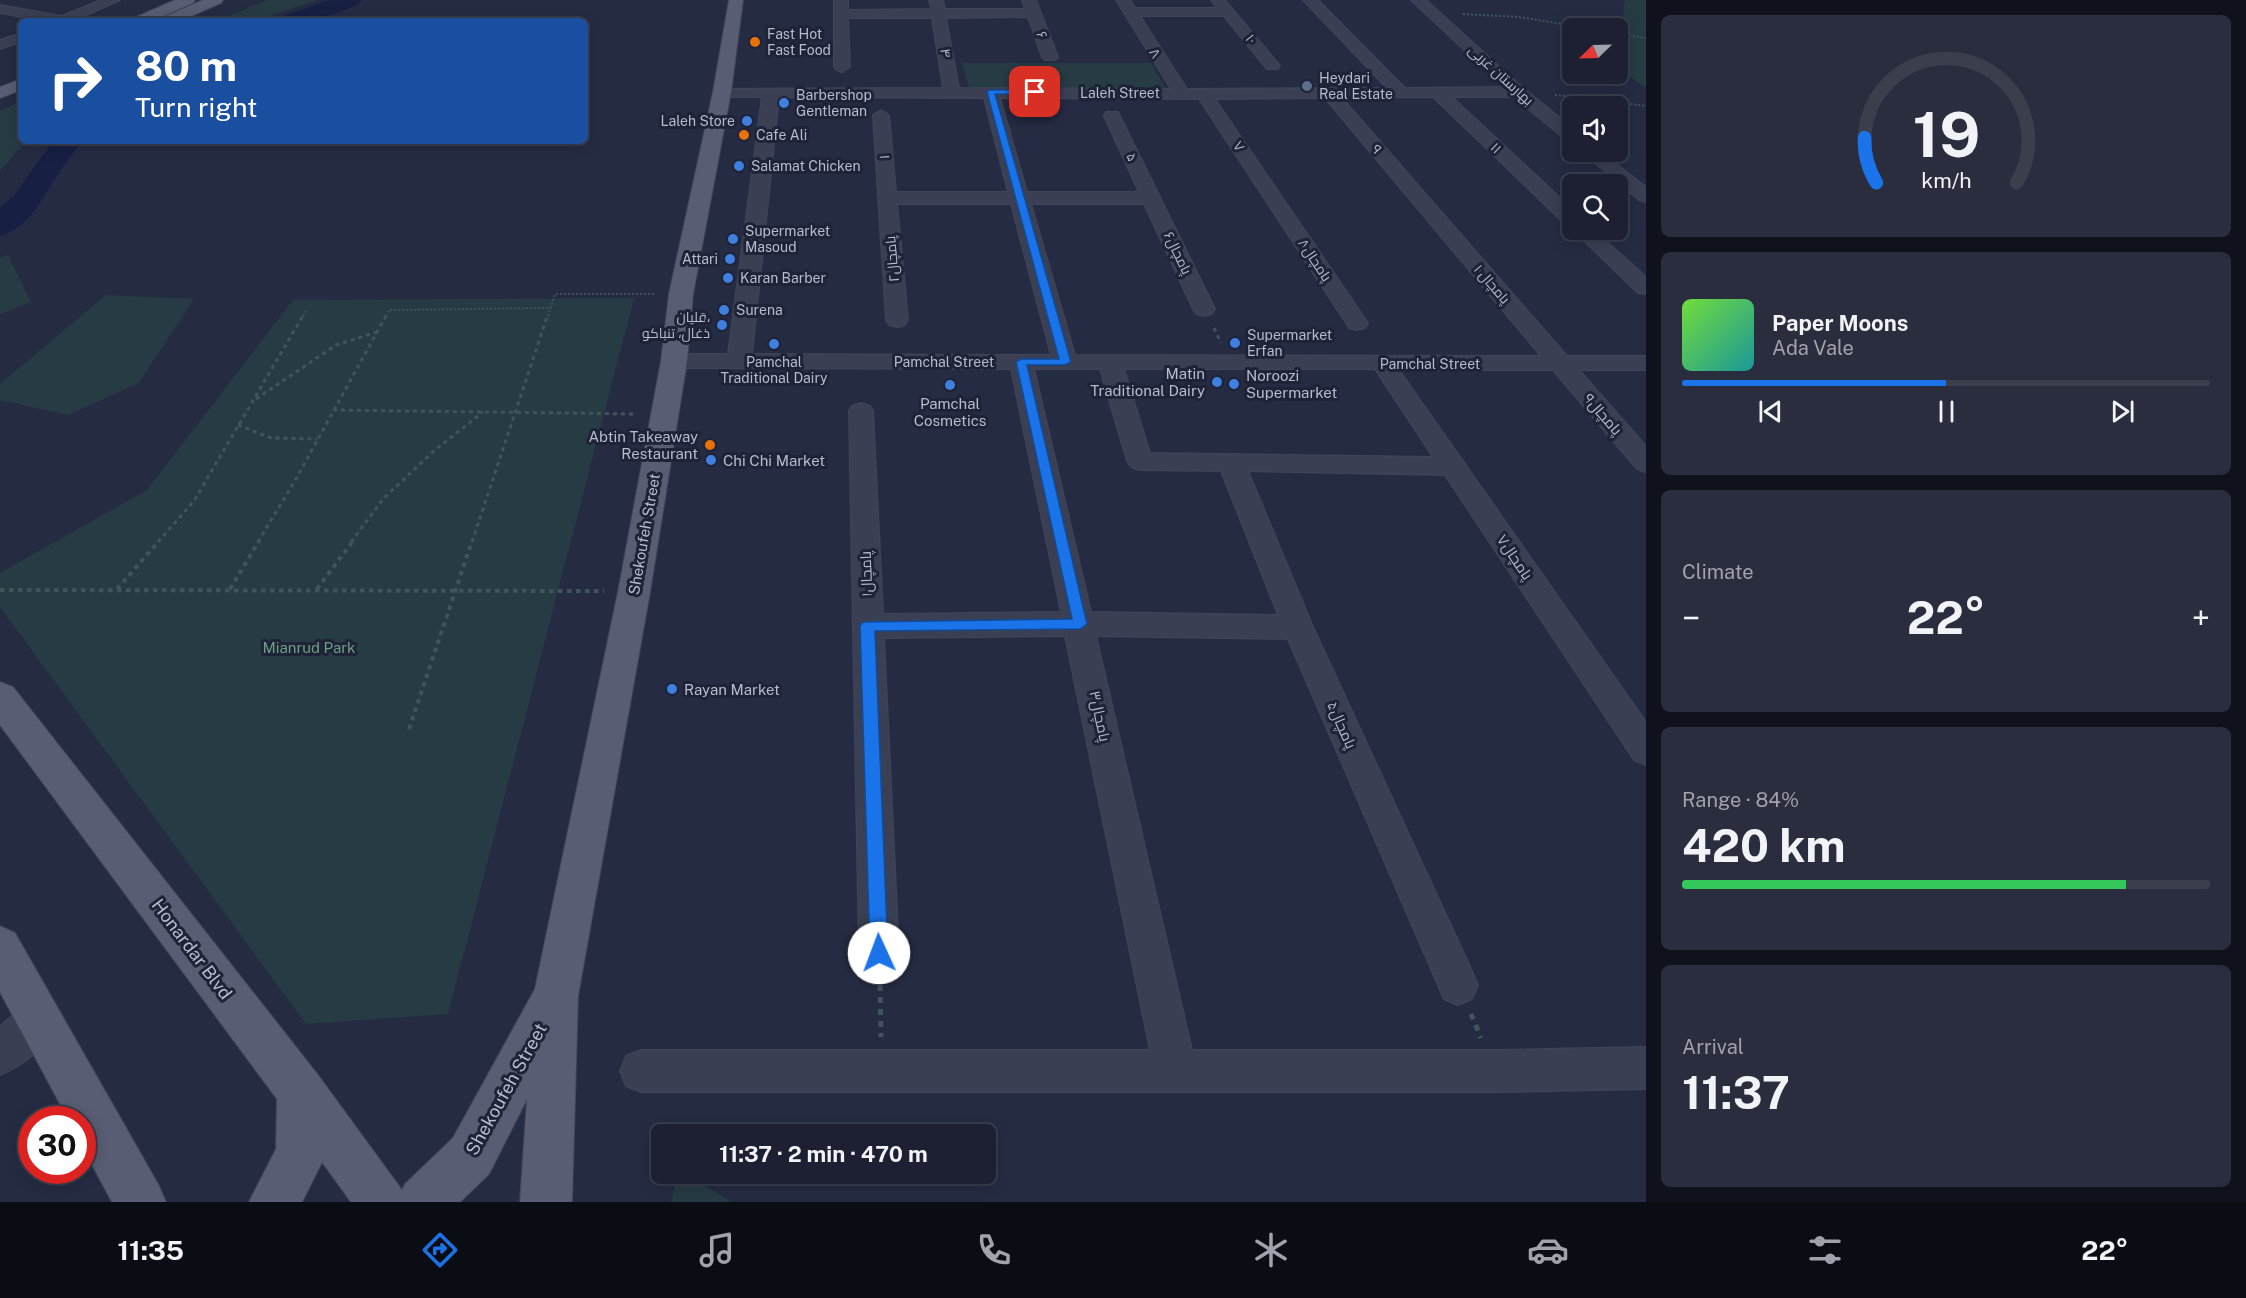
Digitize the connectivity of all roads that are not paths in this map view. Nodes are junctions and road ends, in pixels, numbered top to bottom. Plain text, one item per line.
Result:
1 (113, 0) edge
2 (188, 0) edge
3 (216, 0) edge
4 (736, 0) edge
5 (1218, 0) edge
6 (1310, 0) edge
7 (1418, 0) edge
8 (938, 6) edge
9 (1032, 6) edge
10 (1126, 6) edge
11 (1429, 6) edge
12 (841, 7) edge
13 (0, 9) edge
14 (1229, 12) junction
15 (46, 18) edge
16 (69, 18) edge
17 (146, 18) edge
18 (174, 18) edge
19 (18, 38) edge
20 (0, 45) edge
21 (1050, 57) dead end
22 (1272, 66) dead end
23 (842, 67) dead end
24 (18, 72) edge
25 (0, 80) edge
26 (18, 85) edge
27 (722, 92) junction
28 (952, 92) junction
29 (990, 92) junction
30 (1518, 92) junction
31 (0, 93) edge
32 (771, 93) junction
33 (1181, 93) junction
34 (1438, 93) junction
35 (1204, 94) junction
36 (1330, 94) junction
37 (1402, 94) junction
38 (881, 115) dead end
39 (1112, 116) dead end
40 (1562, 128) edge
41 (1604, 162) edge
42 (1646, 196) edge
43 (887, 198) junction
44 (1018, 198) junction
45 (1151, 198) junction
46 (1274, 198) joint
47 (1424, 204) joint
48 (1562, 211) edge
49 (1594, 240) edge
50 (1646, 288) edge
51 (1204, 309) road end
52 (897, 320) dead end
53 (1357, 323) dead end
54 (674, 361) junction
55 (739, 362) junction
56 (1021, 362) junction
57 (1065, 362) junction
58 (1110, 362) junction
59 (1646, 363) edge
60 (1561, 364) junction
61 (1384, 365) junction
62 (861, 411) dead end
63 (1231, 462) junction
64 (1646, 463) edge
65 (1454, 466) junction
66 (1080, 624) junction
67 (867, 626) junction
68 (1298, 627) junction
69 (0, 697) edge
70 (1646, 750) edge
71 (0, 948) edge
72 (879, 953) road end
73 (1458, 985) road end
74 (556, 996) junction
75 (40, 1020) junction
76 (0, 1054) edge
77 (1646, 1068) edge
78 (641, 1071) dead end
79 (1176, 1071) junction
80 (301, 1092) junction
81 (140, 1202) edge
82 (275, 1202) edge
83 (382, 1202) edge
84 (423, 1202) edge
85 (546, 1202) edge

1 - 16 street
2 - 17 main road
3 - 18 main road
4 - 27 main road, Shekoufeh Street
5 - 14 street
6 - 37 street
7 - 11 street, بهارستان غربی
8 - 9 street
8 - 12 street
8 - 28 street, ۴
9 - 21 street, ۶
10 - 14 street
10 - 33 street, ۸
11 - 30 street, بهارستان غربی
12 - 23 street
13 - 15 street
14 - 22 street, ۱۰
19 - 20 street
24 - 25 main road
26 - 31 main road
27 - 32 street, Laleh Street
27 - 54 main road, Shekoufeh Street
28 - 29 street, Laleh Street
28 - 32 street, Laleh Street
29 - 33 street, Laleh Street
29 - 44 street
30 - 34 street, Laleh Street
30 - 40 street, بهارستان غربی
32 - 55 street
33 - 35 street, Laleh Street
34 - 37 street, Laleh Street
34 - 48 street, ۱۱
35 - 36 street, Laleh Street
35 - 46 street, ۷
36 - 37 street, Laleh Street
36 - 47 street, ۹
38 - 43 street, ۱
39 - 45 street, ۵
41 - 42 street
43 - 44 street
43 - 52 street, پامچال۲
44 - 45 street
44 - 57 street
45 - 51 street, پامچال۶
46 - 53 street, پامچال۸
47 - 60 street, پامچال۱۰
49 - 50 street
54 - 55 street, Pamchal Street
54 - 74 main road, Shekoufeh Street
55 - 56 street, Pamchal Street
56 - 57 street, Pamchal Street
56 - 66 street, پامچال۳
57 - 58 street, Pamchal Street
58 - 61 street, Pamchal Street
58 - 63 street
59 - 60 street, Pamchal Street
60 - 61 street, Pamchal Street
60 - 64 street, پامچال۹
61 - 65 street, پامچال۷
62 - 67 street, پامچال۱
63 - 65 street
63 - 68 street, پامچال۵
65 - 70 street, پامچال۷
66 - 67 street
66 - 68 street
66 - 79 street, پامچال۳
67 - 72 street, پامچال۱
68 - 73 street, پامچال۵
69 - 80 main road, Honardar Blvd
71 - 75 main road
74 - 84 main road, Shekoufeh Street
74 - 85 main road, Shekoufeh Street
75 - 76 street
75 - 81 main road
77 - 79 street
78 - 79 street
80 - 82 main road
80 - 83 main road, Honardar Blvd

